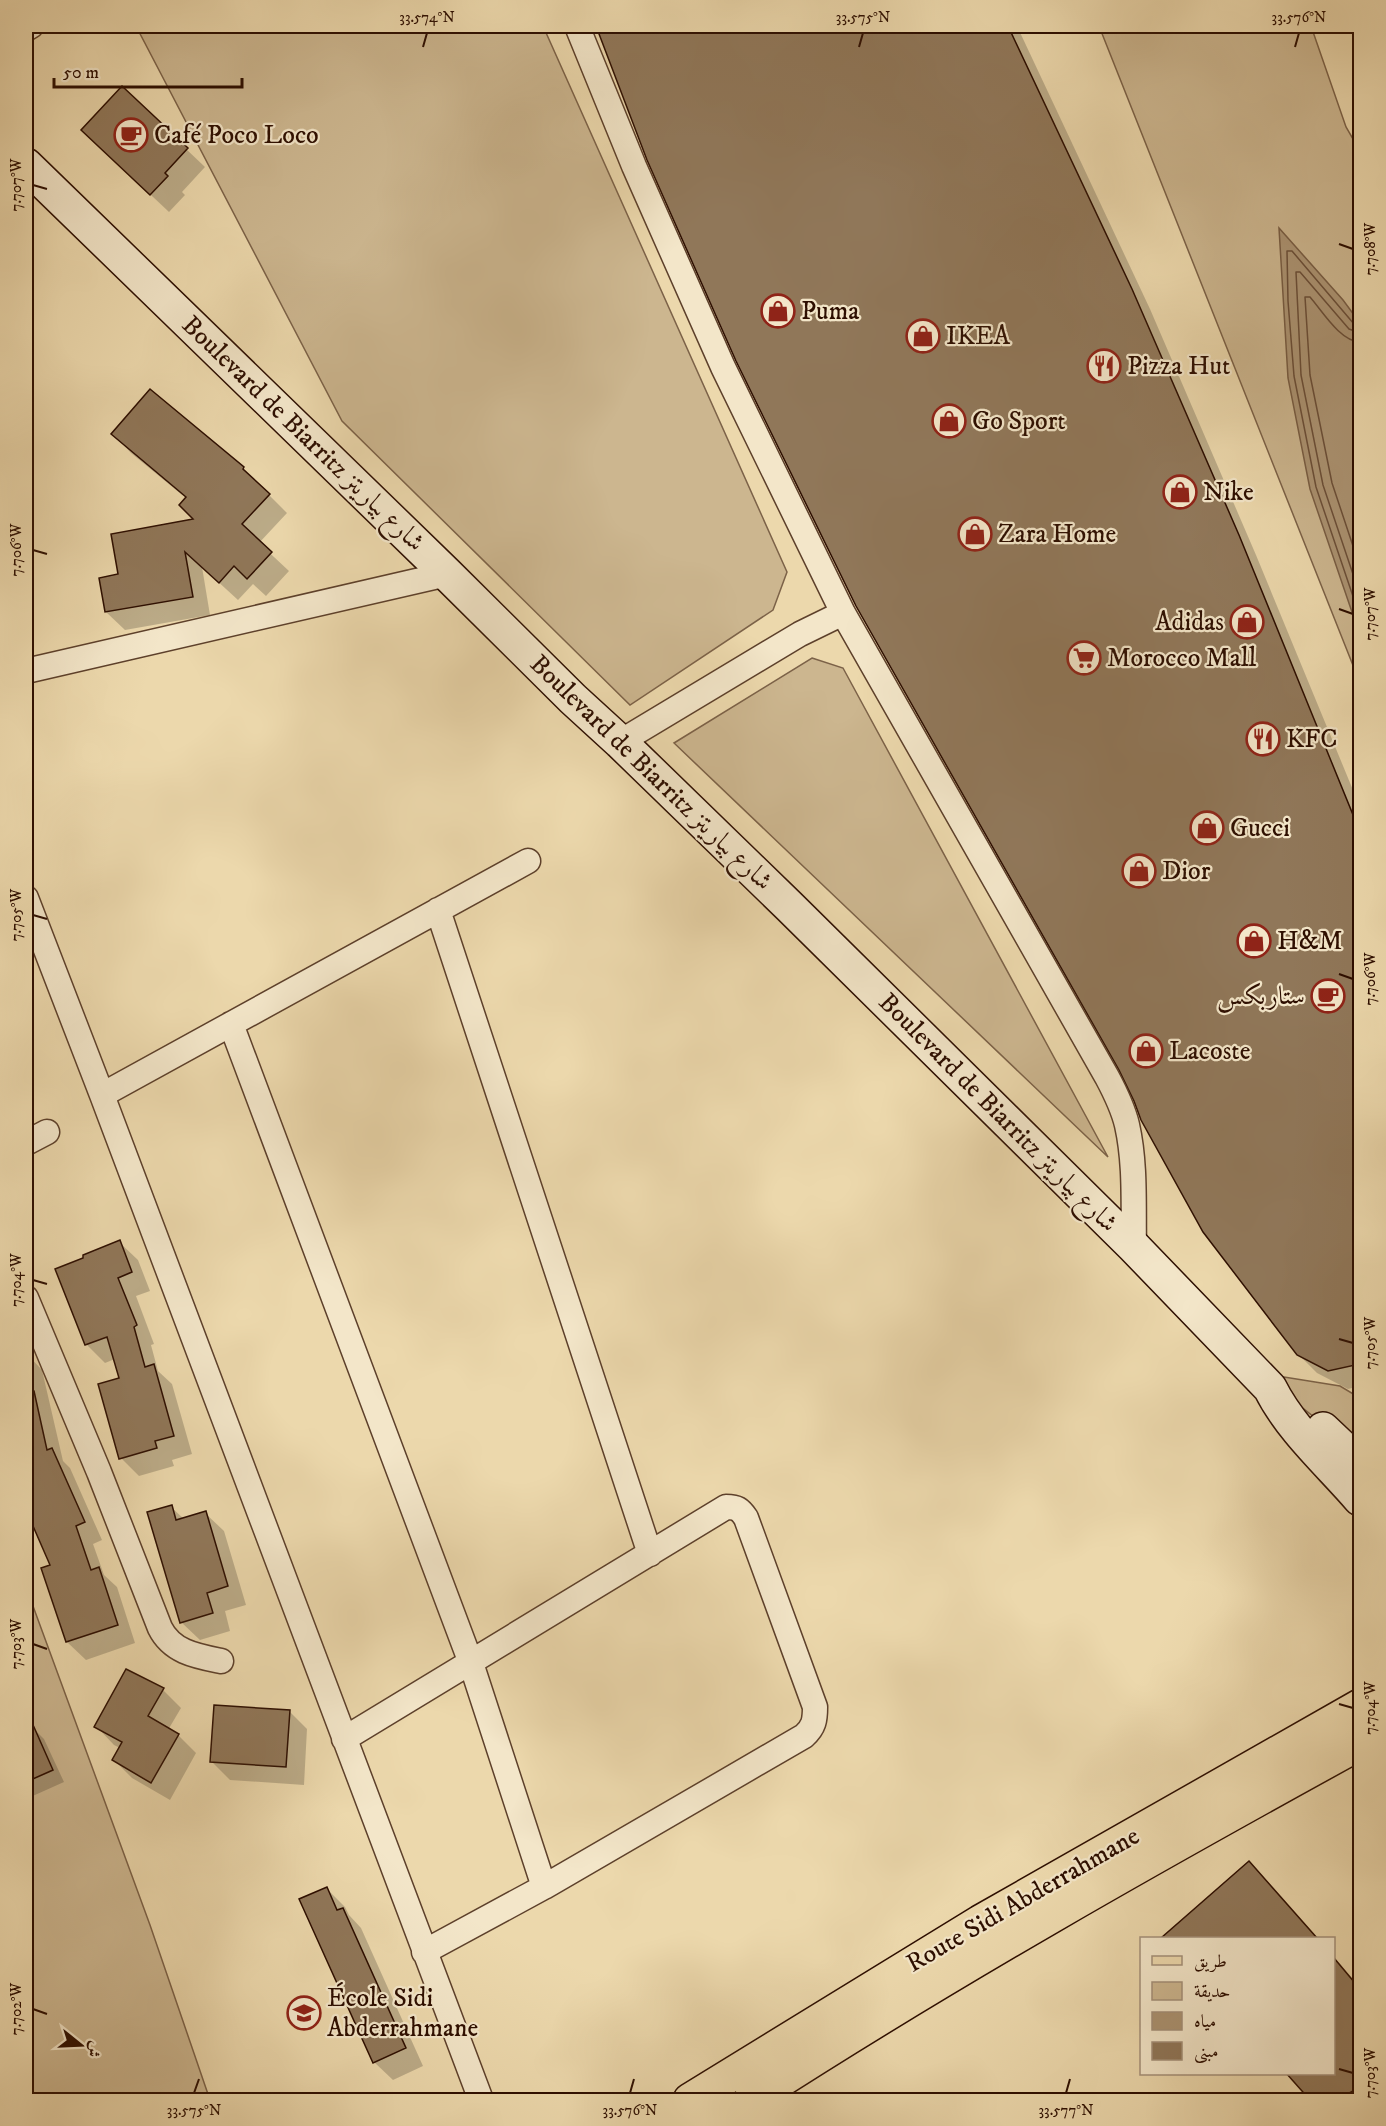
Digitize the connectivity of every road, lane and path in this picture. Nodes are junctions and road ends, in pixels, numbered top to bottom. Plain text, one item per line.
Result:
1 (31, 26) edge
2 (577, 26) edge
3 (26, 29) edge
4 (26, 165) edge
5 (447, 574) junction
6 (843, 613) junction
7 (26, 671) edge
8 (620, 742) junction
9 (528, 861) dead end
10 (26, 898) edge
11 (438, 910) junction
12 (231, 1024) junction
13 (102, 1095) junction
14 (47, 1132) dead end
15 (26, 1143) edge
16 (1134, 1247) junction
17 (26, 1298) edge
18 (1270, 1388) junction
19 (1360, 1464) edge
20 (1360, 1499) edge
21 (650, 1554) junction
22 (220, 1661) dead end
23 (471, 1663) junction
24 (1360, 1706) edge
25 (344, 1738) junction
26 (1360, 1743) edge
27 (544, 1887) junction
28 (424, 1952) junction
29 (755, 2099) edge
30 (481, 2100) edge
31 (690, 2100) edge

1 - 3 street
2 - 6 street
4 - 5 street, Boulevard de Biarritz شارع بياريتز
5 - 7 street
5 - 8 street, Boulevard de Biarritz شارع بياريتز
6 - 8 street
6 - 16 street
8 - 16 street, Boulevard de Biarritz شارع بياريتز
9 - 11 street
10 - 13 street
11 - 12 street
11 - 21 street
12 - 13 street
12 - 23 street
13 - 25 street
14 - 15 street
16 - 18 street, Boulevard de Biarritz شارع بياريتز
17 - 22 street
18 - 19 street, Boulevard de Biarritz شارع بياريتز
18 - 20 street, Boulevard de Biarritz شارع بياريتز
21 - 23 street
21 - 27 street
23 - 25 street
23 - 27 street
24 - 31 main road, Route Sidi Abderrahmane
25 - 28 street
26 - 29 main road, Route Sidi Abderrahmane
27 - 28 street
28 - 30 street

